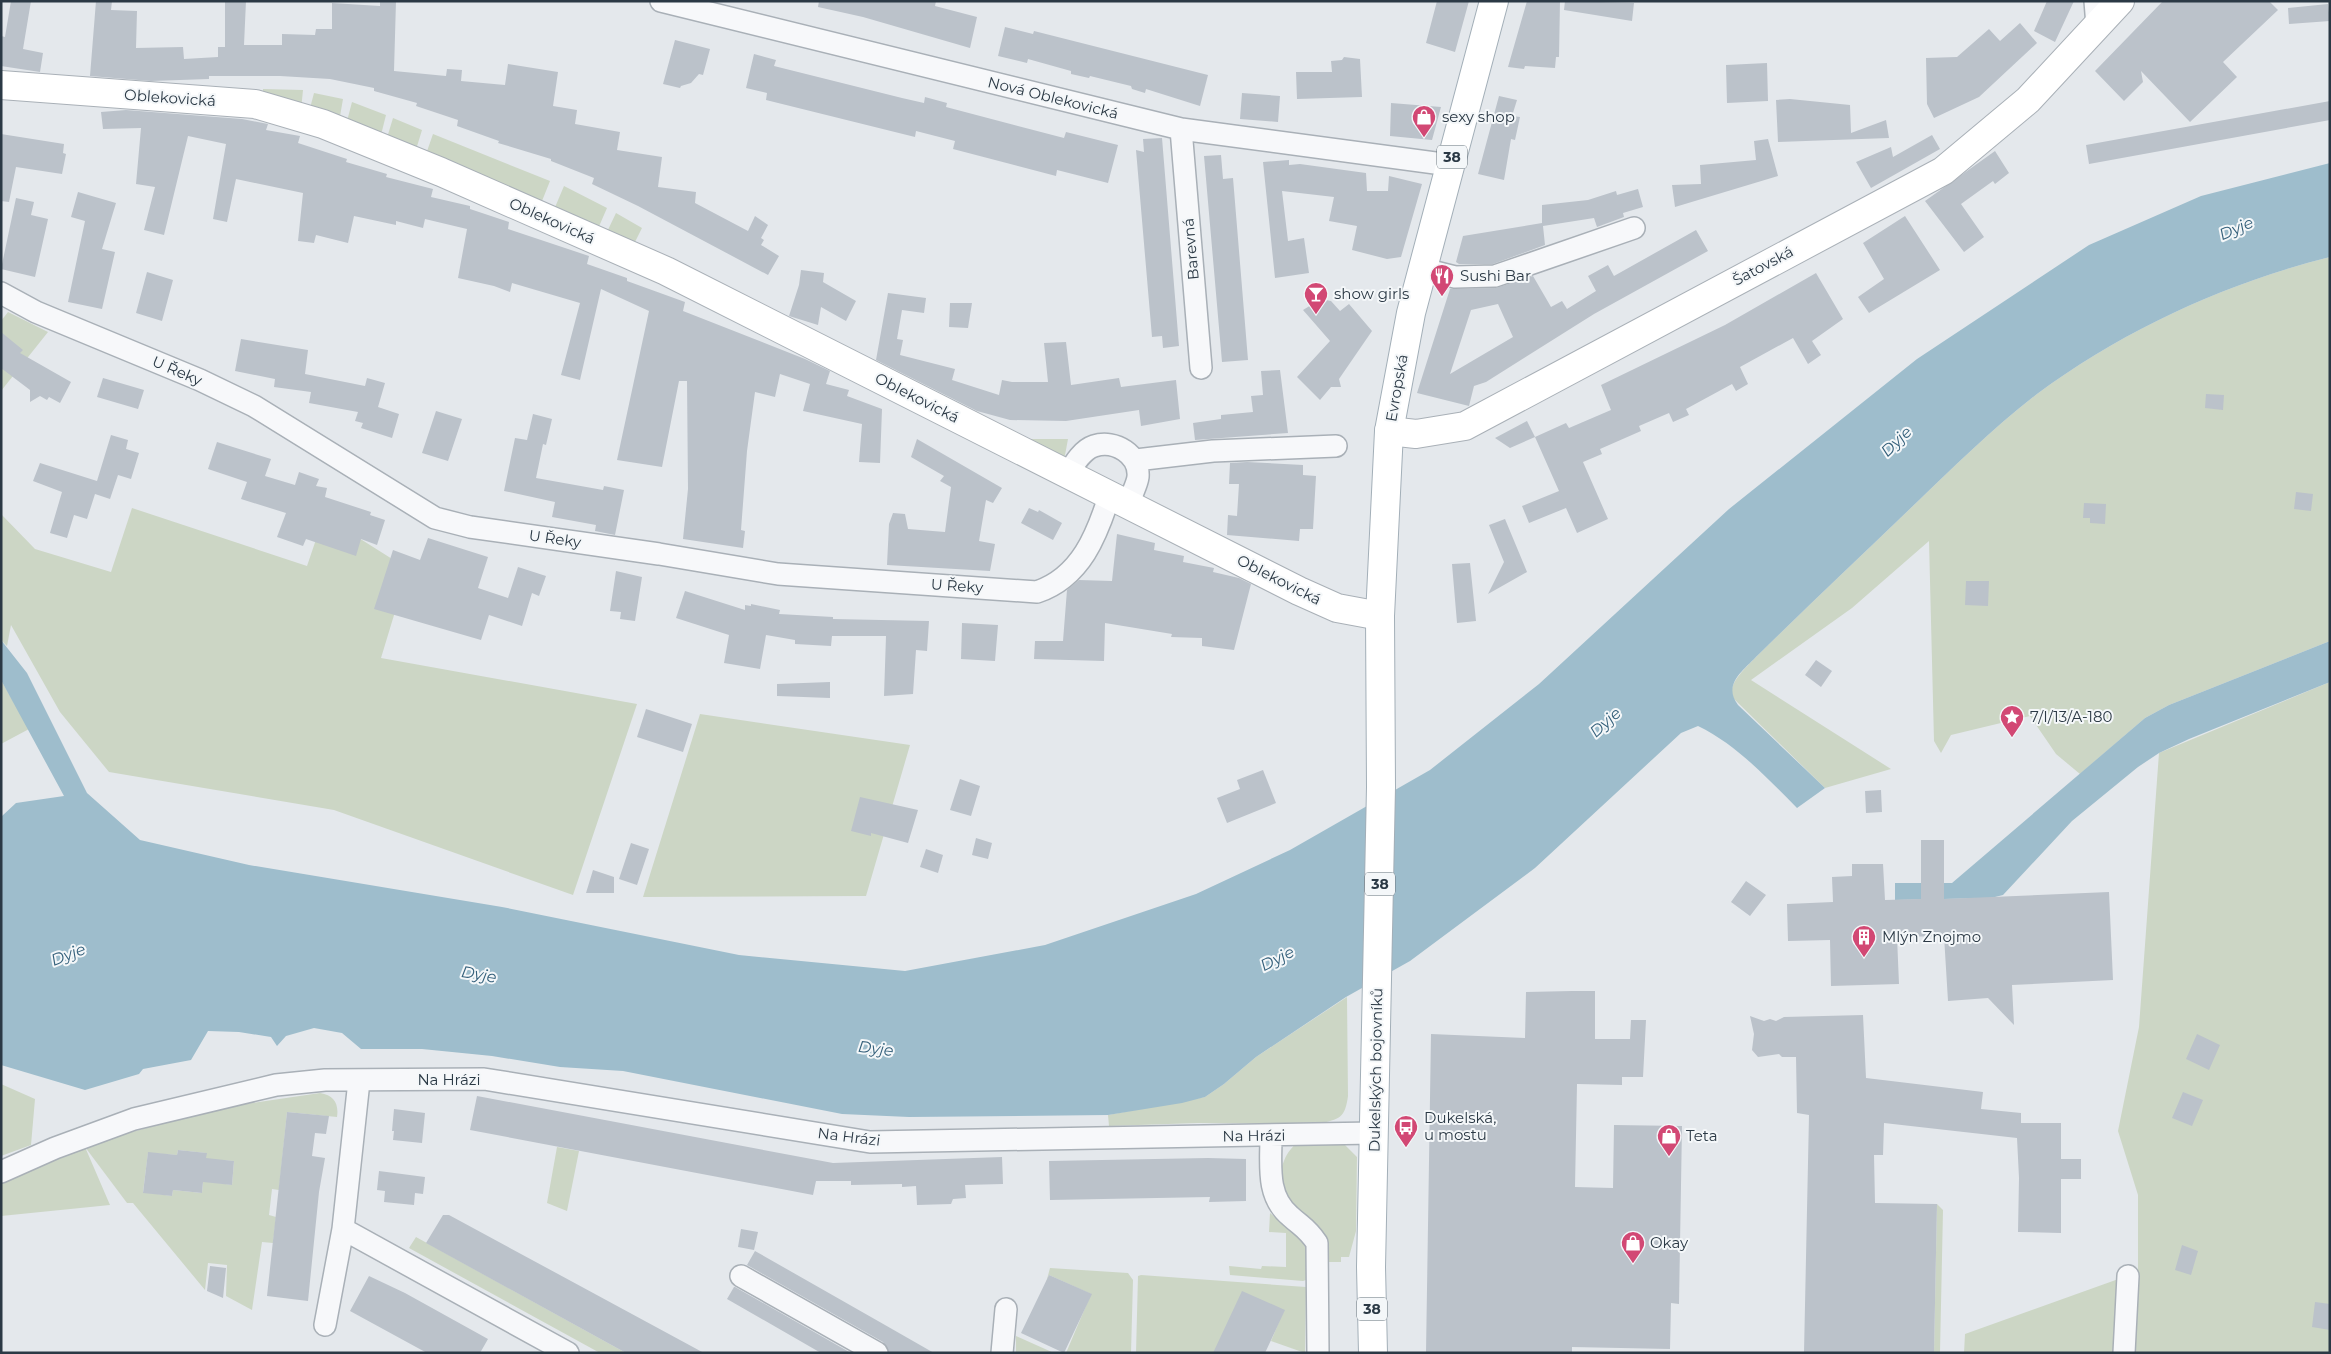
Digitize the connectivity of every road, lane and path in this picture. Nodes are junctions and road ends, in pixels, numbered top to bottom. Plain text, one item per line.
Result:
1 (661, 1) edge
2 (1494, 1) edge
3 (2120, 1) edge
4 (2096, 13) edge
5 (1, 86) edge
6 (1181, 129) junction
7 (1450, 165) junction
8 (1634, 228) dead end
9 (1423, 269) junction
10 (1, 293) edge
11 (1201, 368) dead end
12 (1389, 431) junction
13 (1336, 446) dead end
14 (1136, 460) junction
15 (1068, 474) junction
16 (1119, 499) junction
17 (1380, 616) junction
18 (1382, 787) joint
19 (359, 1081) junction
20 (1374, 1133) junction
21 (1271, 1136) junction
22 (1, 1172) edge
23 (343, 1229) junction
24 (741, 1276) dead end
25 (2128, 1276) dead end
26 (1006, 1309) dead end
27 (325, 1325) dead end
28 (568, 1353) edge
29 (877, 1353) edge
30 (1002, 1353) edge
31 (1318, 1353) edge
32 (1373, 1353) edge
33 (2124, 1353) edge

1 - 6 street, Nová Oblekovická
2 - 7 main road, Evropská / 38
3 - 4 main road, Šatovská
4 - 12 main road, Šatovská
5 - 15 main road, Oblekovická
6 - 7 street, Nová Oblekovická
6 - 11 street, Barevná
7 - 9 main road, Evropská / 38
8 - 9 street
9 - 12 main road, Evropská / 38
10 - 16 street, U Řeky
12 - 17 main road, Evropská / 38
13 - 14 street
14 - 15 street
14 - 16 street
15 - 16 main road, Oblekovická
16 - 17 main road, Oblekovická
17 - 18 main road, Evropská / 38
18 - 20 main road, Dukelských bojovníků / 38
19 - 21 street, Na Hrázi
19 - 22 street, Na Hrázi
19 - 23 street
20 - 21 street, Na Hrázi
20 - 32 main road, Dukelských bojovníků / 38
21 - 31 street
23 - 27 street
23 - 28 street
24 - 29 street
25 - 33 street
26 - 30 street

